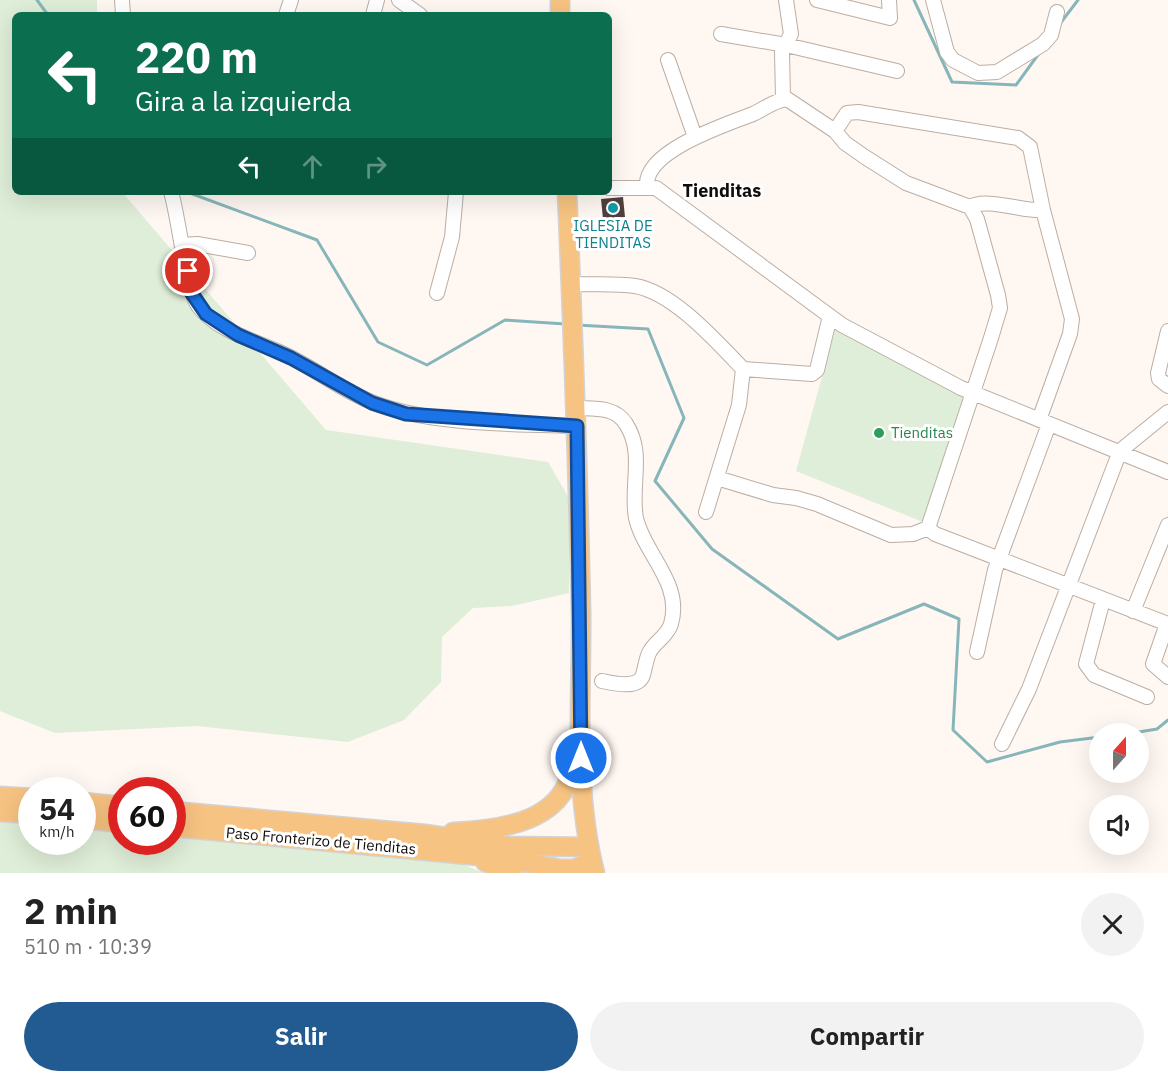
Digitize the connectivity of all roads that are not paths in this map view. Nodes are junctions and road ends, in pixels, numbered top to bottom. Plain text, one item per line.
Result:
1 (399, 0) edge
2 (787, 0) edge
3 (817, 0) edge
4 (889, 0) edge
5 (933, 0) edge
6 (416, 12) edge
7 (1057, 12) dead end
8 (721, 34) dead end
9 (786, 45) junction
10 (668, 60) dead end
11 (897, 71) dead end
12 (783, 99) junction
13 (836, 131) junction
14 (695, 137) junction
15 (647, 186) junction
16 (612, 188) edge
17 (172, 195) edge
18 (456, 195) edge
19 (567, 195) edge
20 (970, 207) junction
21 (1043, 210) junction
22 (183, 245) junction
23 (248, 254) dead end
24 (571, 284) junction
25 (437, 293) dead end
26 (830, 316) junction
27 (1168, 331) edge
28 (743, 369) junction
29 (1168, 386) edge
30 (972, 393) junction
31 (1168, 412) edge
32 (576, 417) junction
33 (1044, 422) junction
34 (1119, 453) junction
35 (1168, 472) edge
36 (717, 478) junction
37 (706, 512) dead end
38 (1168, 525) edge
39 (928, 528) junction
40 (999, 559) junction
41 (1069, 587) junction
42 (1103, 600) junction
43 (1133, 611) junction
44 (581, 613) junction
45 (1167, 624) edge
46 (977, 652) dead end
47 (1168, 677) edge
48 (602, 681) dead end
49 (1147, 697) dead end
50 (1002, 744) dead end
51 (0, 796) edge
52 (18, 797) edge
53 (0, 812) edge
54 (186, 812) edge
55 (18, 813) edge
56 (186, 828) edge
57 (425, 834) junction
58 (470, 855) junction
59 (592, 860) edge
60 (512, 873) edge

1 - 6 street
2 - 9 street
3 - 4 street
5 - 7 street
8 - 9 street
9 - 11 street
9 - 12 street
10 - 14 street
12 - 13 street
12 - 14 street
13 - 20 street
13 - 21 street
14 - 15 street
15 - 16 street
15 - 26 street
17 - 22 street
18 - 25 street
19 - 24 main road
20 - 21 street
20 - 30 street
21 - 33 street
22 - 23 street
22 - 32 street
24 - 28 street
24 - 32 main road
26 - 28 street
26 - 30 street
27 - 29 street
28 - 36 street
30 - 33 street
30 - 39 street
31 - 34 street
32 - 44 main road
32 - 48 street
33 - 34 street
33 - 40 street
34 - 35 street
34 - 41 street
36 - 37 street
36 - 39 street
38 - 43 street
39 - 40 street
40 - 41 street
40 - 46 street
41 - 42 street
41 - 50 street
42 - 43 street
42 - 49 street
43 - 45 street
44 - 57 main road
44 - 59 main road
45 - 47 street
51 - 52 main road
53 - 55 main road
54 - 57 main road, Paso Fronterizo de Tienditas
56 - 58 main road, Paso Fronterizo de Tienditas
57 - 59 main road
58 - 59 main road, Paso Fronterizo de Tienditas
58 - 60 main road

